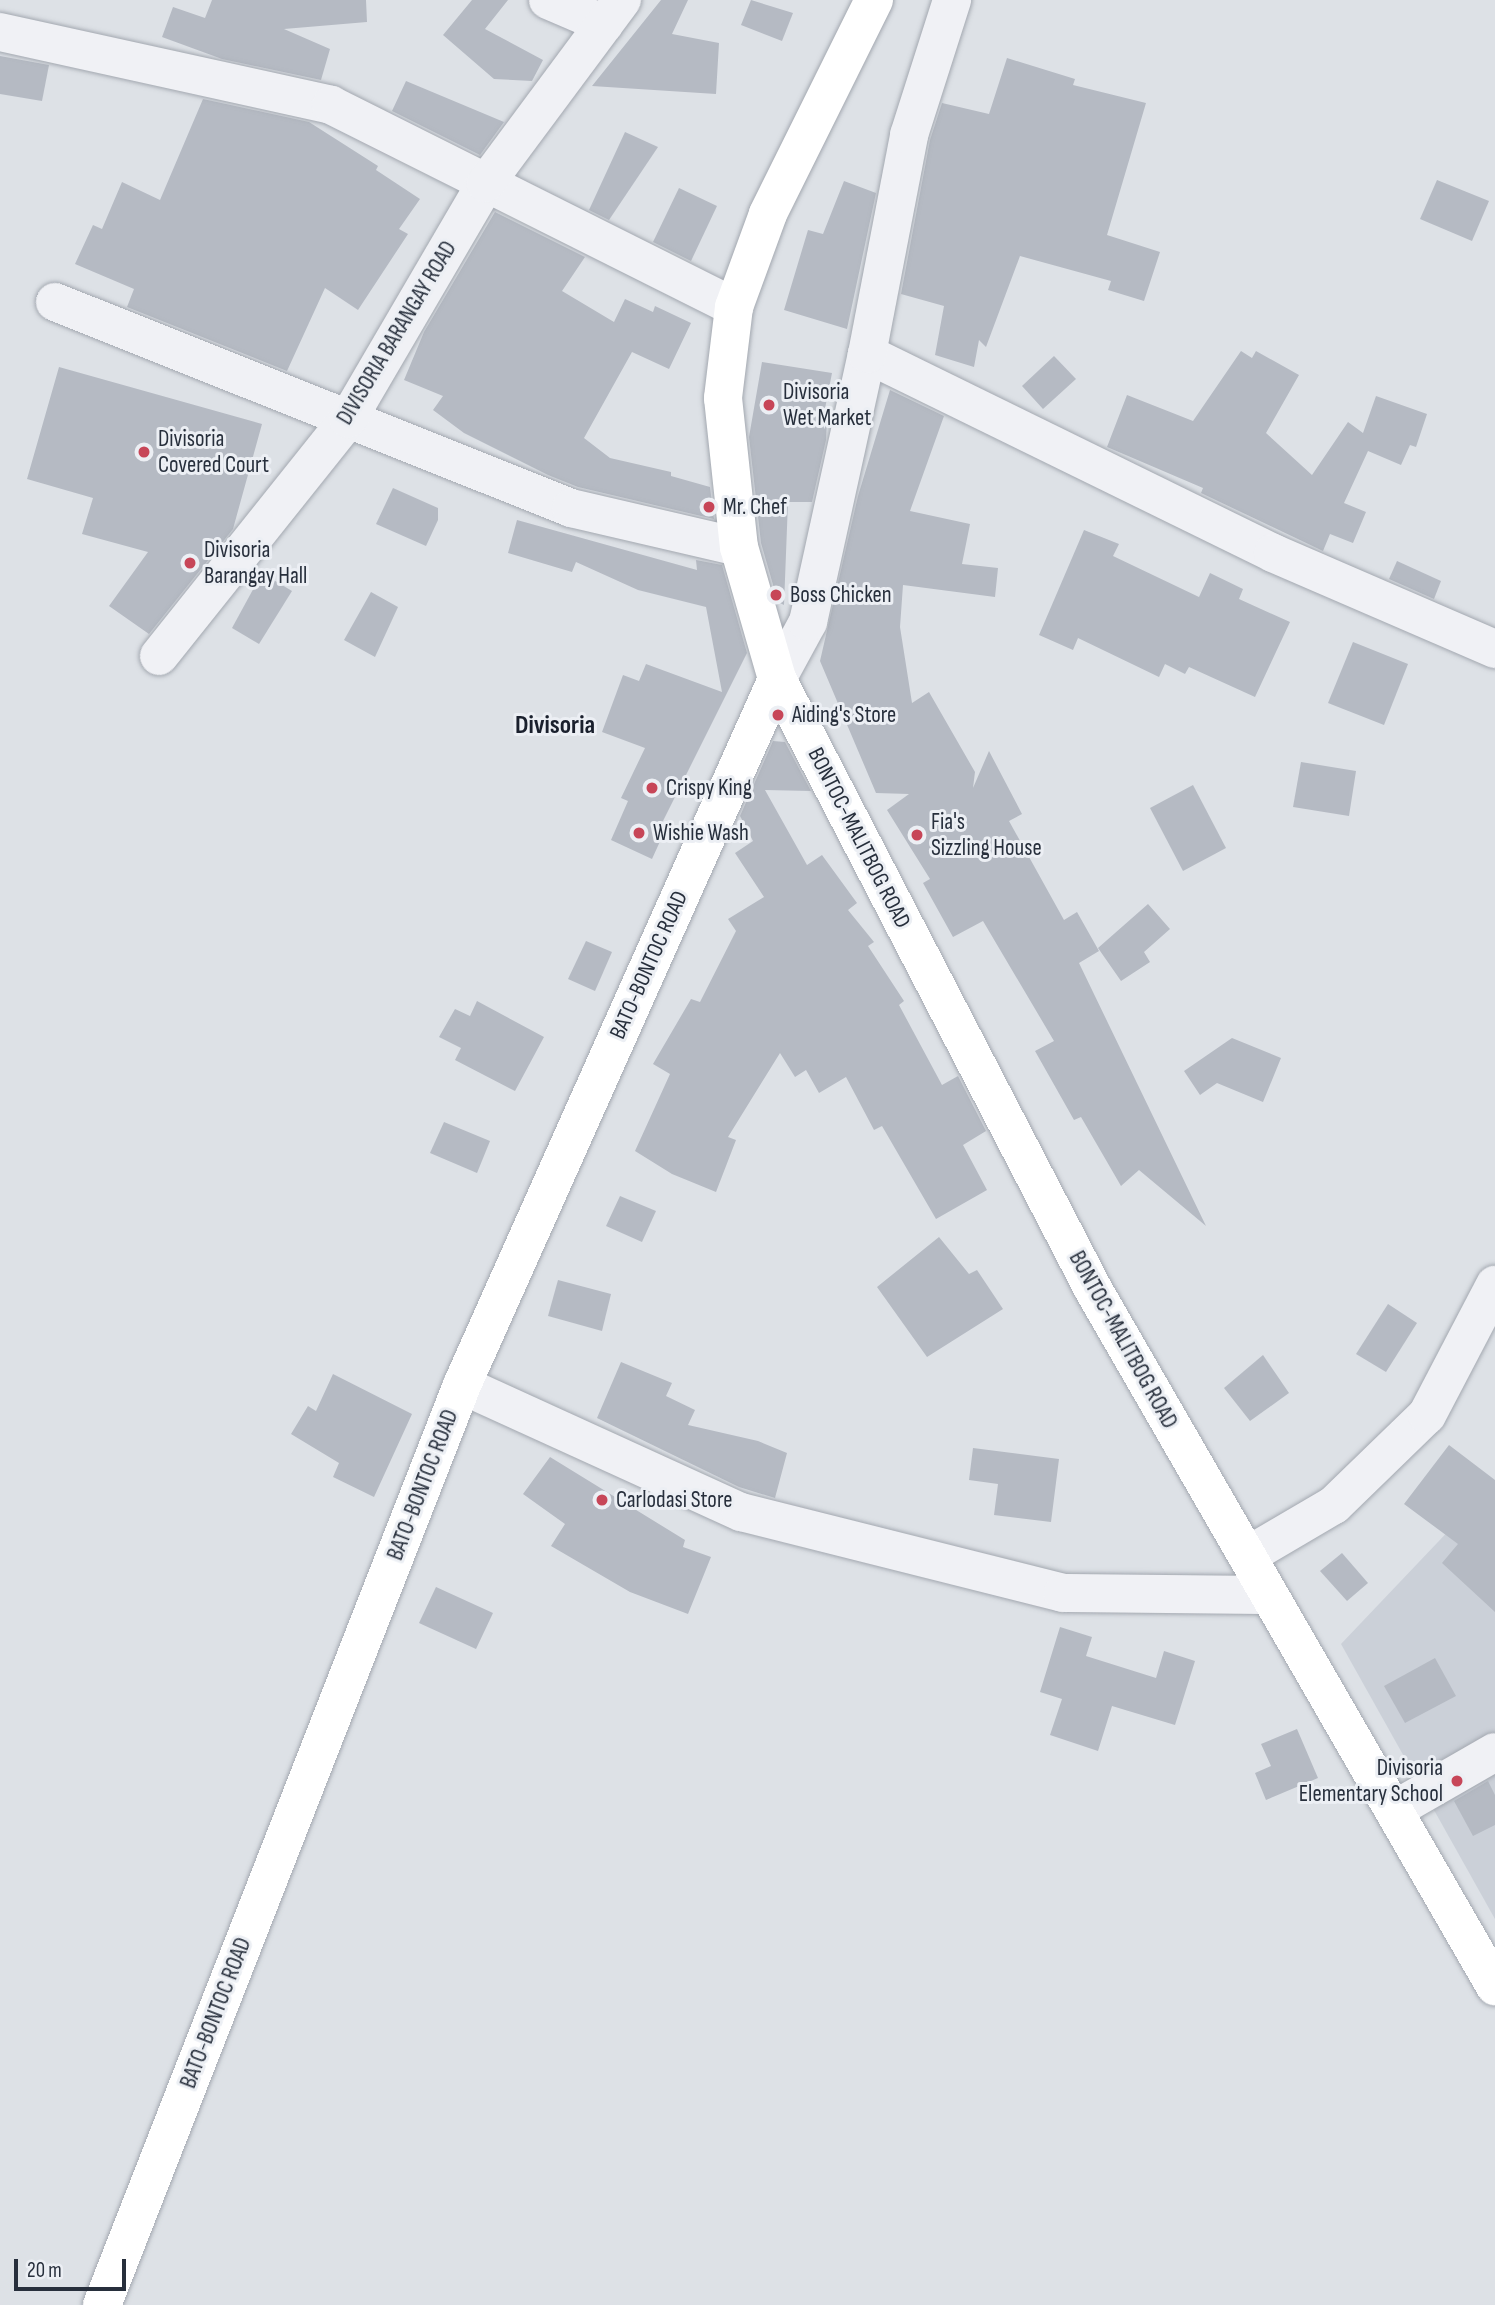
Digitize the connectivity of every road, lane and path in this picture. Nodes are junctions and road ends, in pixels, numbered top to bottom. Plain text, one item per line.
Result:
1 (548, 0) edge
2 (952, 0) edge
3 (869, 10) edge
4 (613, 12) edge
5 (0, 32) edge
6 (486, 183) junction
7 (55, 302) dead end
8 (734, 307) junction
9 (867, 354) junction
10 (348, 419) junction
11 (739, 547) junction
12 (1495, 649) edge
13 (159, 656) dead end
14 (777, 679) junction
15 (1495, 1285) edge
16 (462, 1385) junction
17 (1247, 1556) junction
18 (1269, 1595) junction
19 (1495, 1752) edge
20 (1394, 1810) junction
21 (1495, 1986) edge
22 (102, 2305) edge

1 - 4 street
2 - 9 street
3 - 8 main road, BONTOC-MALITBOG ROAD
4 - 6 street, DIVISORIA BARANGAY ROAD
5 - 6 street
6 - 8 street
6 - 10 street, DIVISORIA BARANGAY ROAD
7 - 10 street
8 - 11 main road, BONTOC-MALITBOG ROAD
9 - 12 street
9 - 14 street
10 - 11 street
10 - 13 street, DIVISORIA BARANGAY ROAD
11 - 14 main road, BONTOC-MALITBOG ROAD
14 - 16 main road, BATO-BONTOC ROAD
14 - 17 main road, BONTOC-MALITBOG ROAD
15 - 17 street
16 - 18 street
16 - 22 main road, BATO-BONTOC ROAD
17 - 18 main road, BONTOC-MALITBOG ROAD
18 - 20 main road, BONTOC-MALITBOG ROAD
19 - 20 street
20 - 21 main road, BONTOC-MALITBOG ROAD

